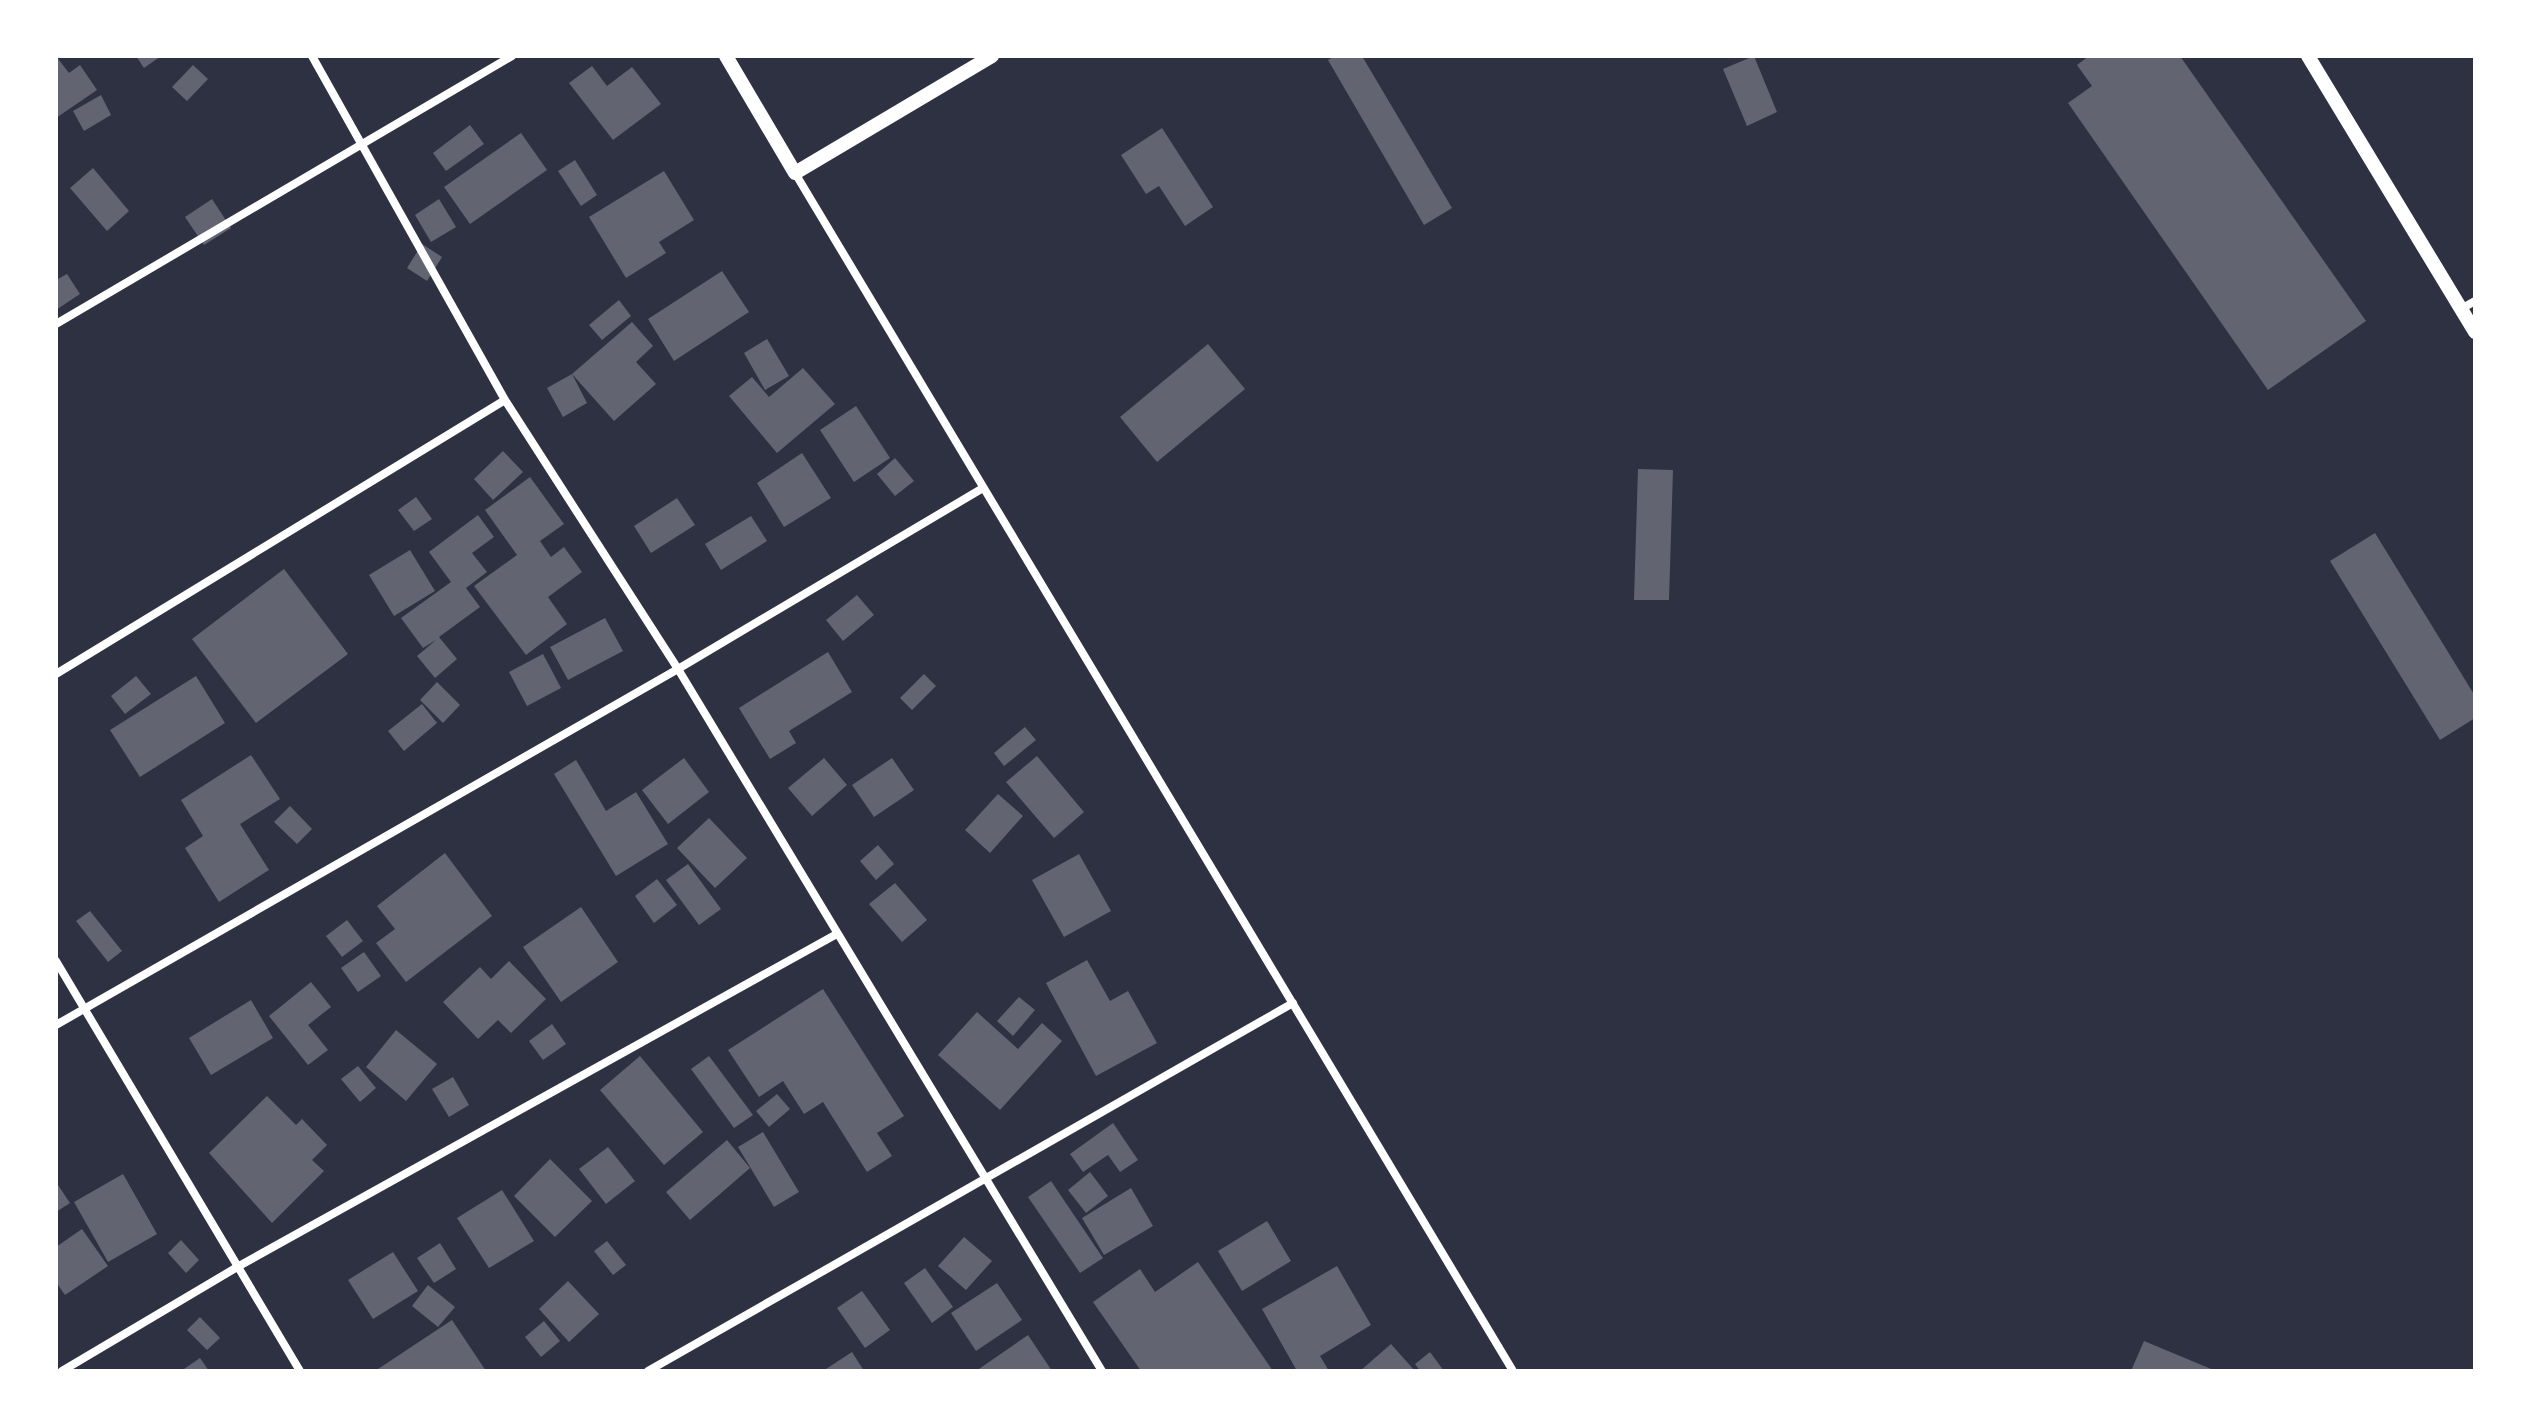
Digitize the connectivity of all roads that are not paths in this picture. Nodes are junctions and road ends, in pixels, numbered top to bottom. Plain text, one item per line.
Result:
1 (312, 56) edge
2 (512, 56) edge
3 (726, 56) edge
4 (992, 56) edge
5 (2308, 56) edge
6 (363, 146) junction
7 (795, 173) junction
8 (2475, 301) edge
9 (2461, 309) junction
10 (56, 324) edge
11 (2475, 332) edge
12 (505, 400) junction
13 (983, 488) junction
14 (678, 669) junction
15 (56, 674) edge
16 (835, 935) junction
17 (56, 961) edge
18 (1293, 1003) junction
19 (84, 1009) junction
20 (56, 1025) edge
21 (986, 1177) junction
22 (239, 1266) junction
23 (62, 1371) edge
24 (300, 1371) edge
25 (648, 1371) edge
26 (1102, 1371) edge
27 (1513, 1371) edge

1 - 6 street
2 - 6 street
3 - 7 street
4 - 7 street
5 - 9 street
6 - 10 street
6 - 12 street
7 - 13 street
8 - 9 street
9 - 11 street
12 - 14 street
12 - 15 street
13 - 14 street
13 - 18 street
14 - 16 street
14 - 19 street
16 - 21 street
16 - 22 street
17 - 19 street
18 - 21 street
18 - 27 street
19 - 20 street
19 - 22 street
21 - 25 street
21 - 26 street
22 - 23 street
22 - 24 street

